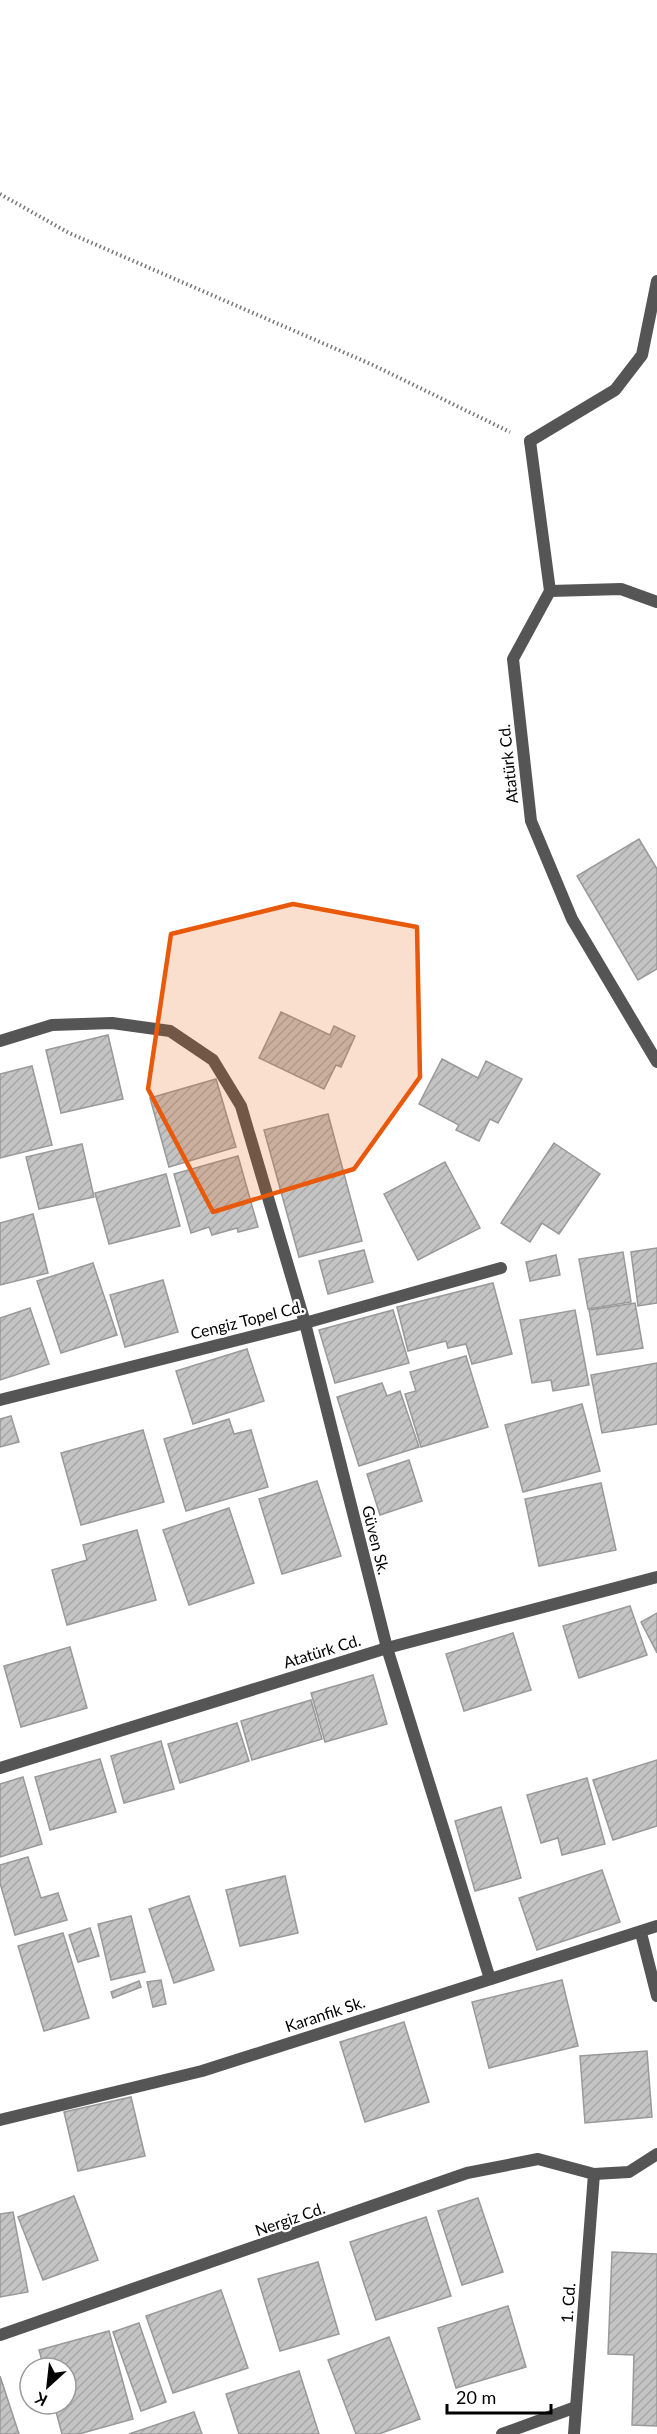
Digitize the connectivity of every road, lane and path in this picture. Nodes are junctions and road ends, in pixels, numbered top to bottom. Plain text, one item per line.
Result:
1 (0, 194) edge
2 (657, 281) edge
3 (530, 441) junction
4 (550, 591) junction
5 (657, 602) edge
6 (0, 1041) edge
7 (657, 1062) edge
8 (501, 1268) dead end
9 (305, 1323) junction
10 (0, 1400) edge
11 (657, 1577) edge
12 (387, 1648) junction
13 (0, 1768) edge
14 (657, 1926) edge
15 (640, 1933) junction
16 (490, 1979) junction
17 (657, 1996) edge
18 (0, 2120) edge
19 (657, 2154) edge
20 (594, 2174) junction
21 (0, 2336) edge
22 (576, 2407) junction
23 (502, 2434) edge
24 (574, 2434) edge

1 - 3 path
2 - 3 street
3 - 4 street
4 - 5 street
4 - 7 street, Atatürk Cd.
6 - 9 street, Güven Sk.
8 - 9 street, Cengiz Topel Cd.
9 - 10 street, Cengiz Topel Cd.
9 - 12 street, Güven Sk.
11 - 12 street, Atatürk Cd.
12 - 13 street, Atatürk Cd.
12 - 16 street, Güven Sk.
14 - 15 street, Karanfik Sk.
15 - 16 street, Karanfik Sk.
15 - 17 street
16 - 18 street, Karanfik Sk.
19 - 20 street, Nergiz Cd.
20 - 21 street, Nergiz Cd.
20 - 22 street, 1. Cd.
22 - 23 street
22 - 24 street, 1. Cd.

